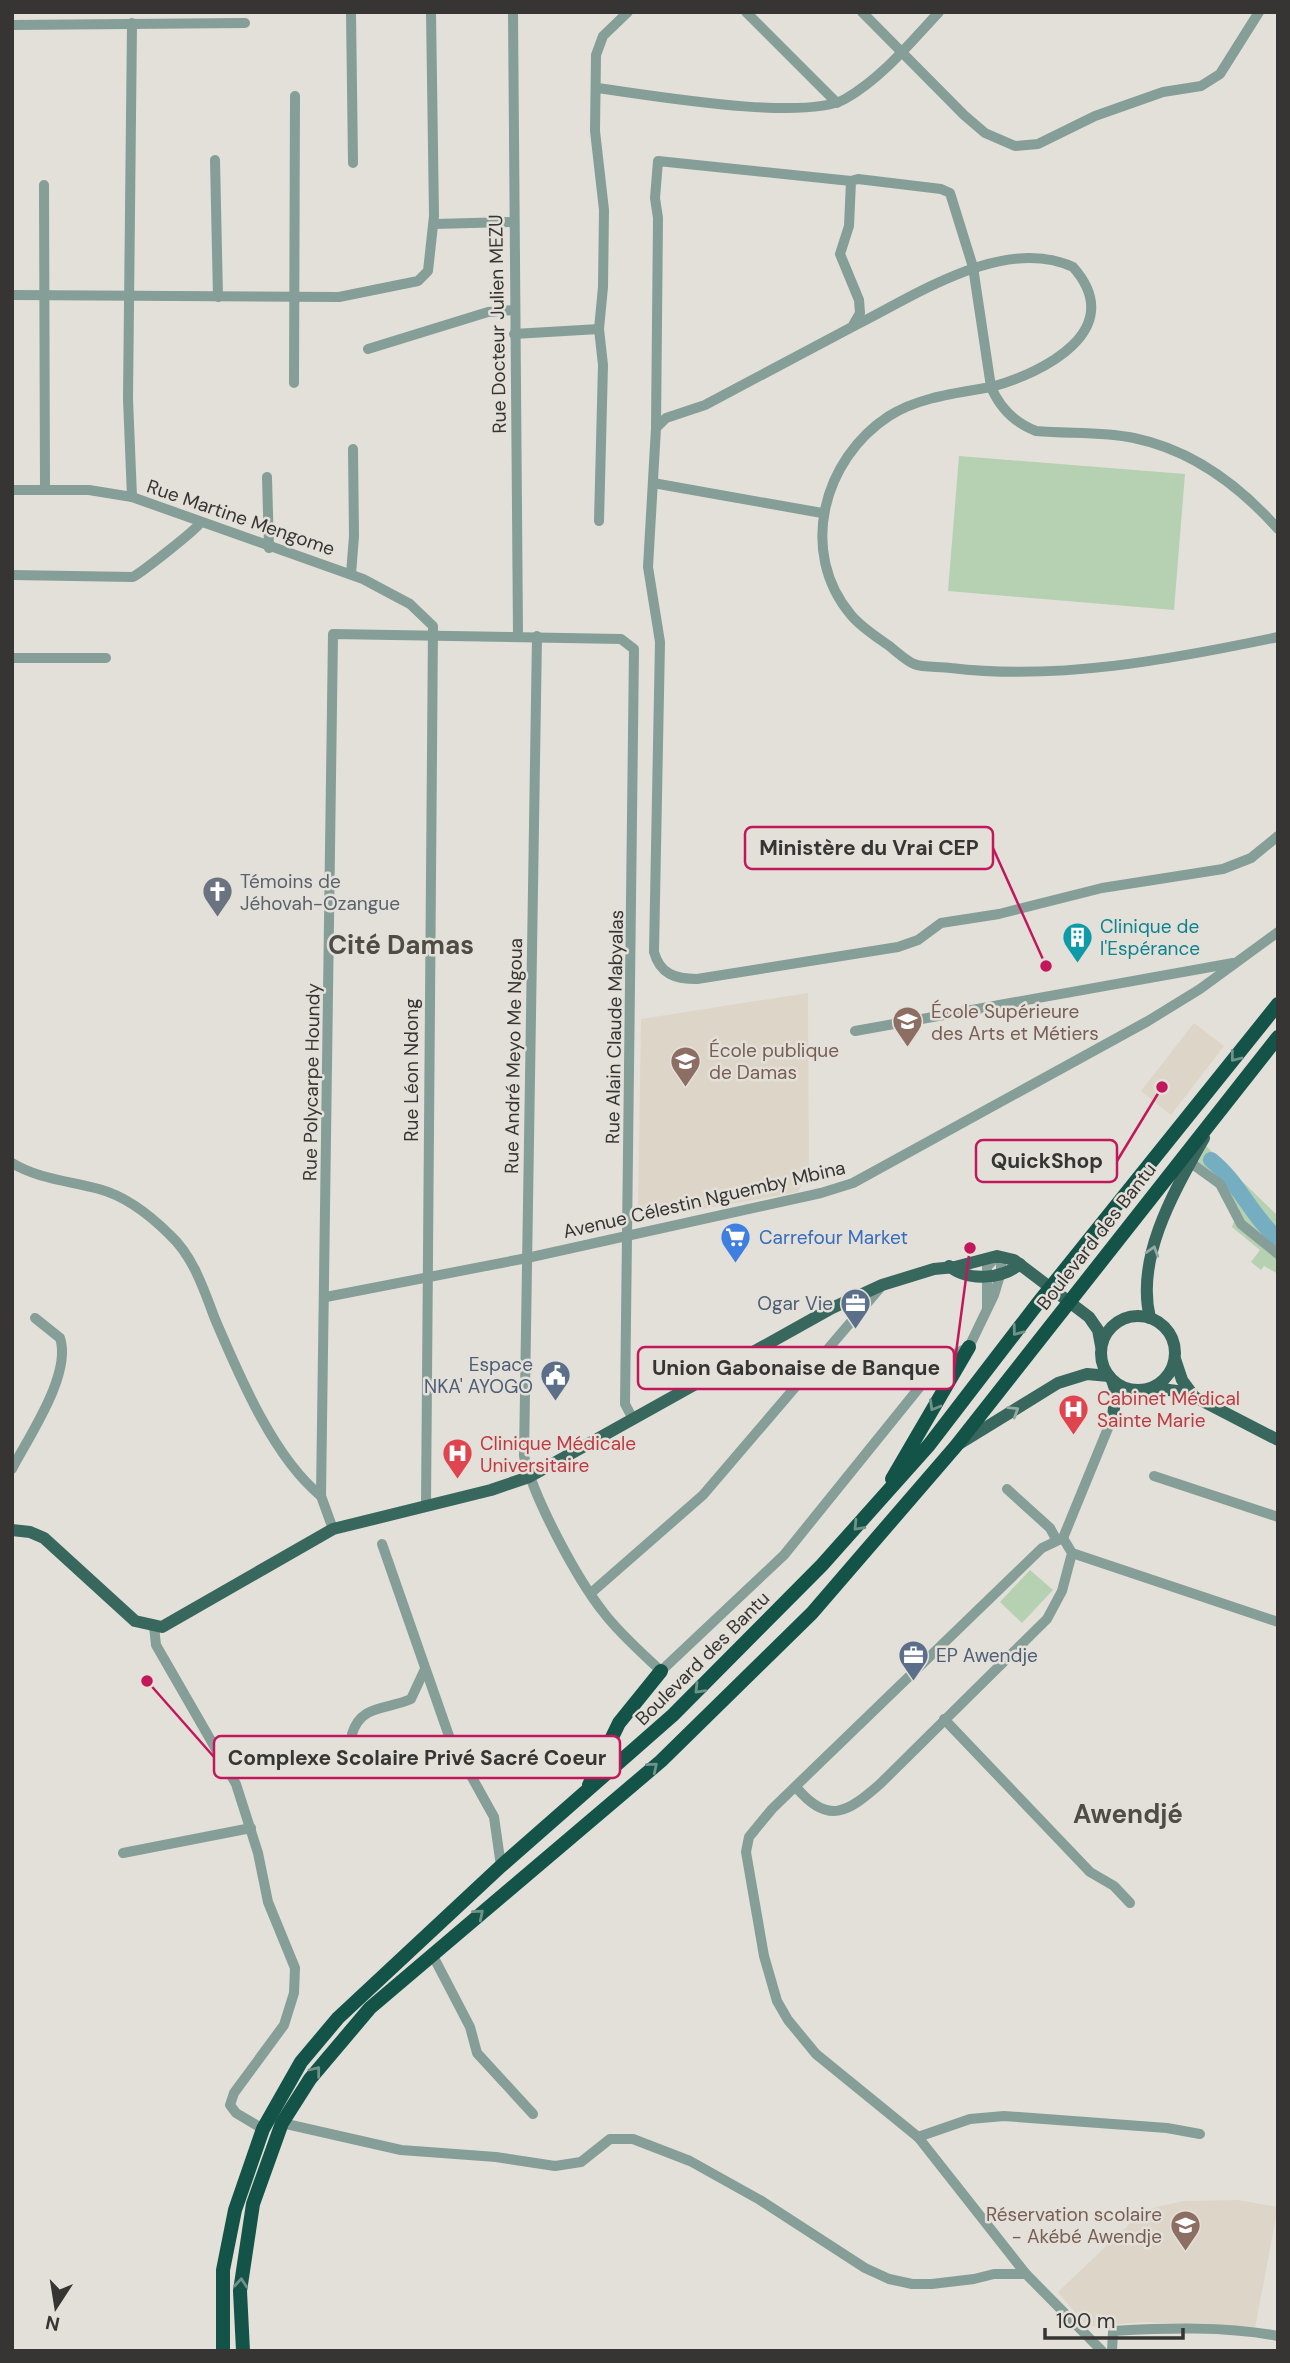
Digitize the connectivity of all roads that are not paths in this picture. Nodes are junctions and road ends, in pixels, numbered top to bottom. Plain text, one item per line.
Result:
1 (21, 12) edge
2 (351, 12) edge
3 (431, 12) edge
4 (513, 12) edge
5 (628, 12) edge
6 (746, 12) edge
7 (862, 12) edge
8 (939, 12) edge
9 (1259, 12) edge
10 (132, 23) junction
11 (245, 23) dead end
12 (17, 25) edge
13 (903, 50) junction
14 (597, 88) junction
15 (295, 96) dead end
16 (837, 103) junction
17 (215, 160) dead end
18 (353, 163) dead end
19 (851, 181) junction
20 (44, 185) dead end
21 (514, 222) junction
22 (433, 224) junction
23 (973, 267) junction
24 (46, 294) junction
25 (12, 295) edge
26 (132, 295) junction
27 (296, 296) junction
28 (218, 297) junction
29 (514, 310) junction
30 (852, 327) junction
31 (599, 329) junction
32 (514, 334) junction
33 (368, 349) dead end
34 (294, 383) dead end
35 (991, 387) junction
36 (656, 428) junction
37 (353, 449) dead end
38 (267, 477) dead end
39 (653, 483) junction
40 (12, 491) edge
41 (45, 491) junction
42 (132, 498) junction
43 (822, 513) junction
44 (599, 521) dead end
45 (200, 523) junction
46 (1278, 529) edge
47 (268, 548) junction
48 (351, 574) junction
49 (12, 575) edge
50 (434, 635) junction
51 (518, 635) junction
52 (537, 636) junction
53 (1278, 637) edge
54 (12, 658) edge
55 (106, 658) dead end
56 (1278, 836) edge
57 (1278, 932) edge
58 (1239, 962) junction
59 (1188, 970) junction
60 (1200, 989) junction
61 (1278, 1004) edge
62 (855, 1031) dead end
63 (1278, 1037) edge
64 (1215, 1119) junction
65 (12, 1163) edge
66 (1191, 1163) junction
67 (629, 1235) junction
68 (1278, 1254) edge
69 (999, 1256) junction
70 (527, 1258) junction
71 (948, 1266) junction
72 (1024, 1266) junction
73 (426, 1276) junction
74 (986, 1276) junction
75 (1000, 1276) junction
76 (882, 1285) junction
77 (326, 1297) junction
78 (987, 1308) junction
79 (1089, 1317) junction
80 (34, 1318) dead end
81 (1150, 1318) junction
82 (1124, 1319) junction
83 (1101, 1346) junction
84 (969, 1348) junction
85 (1175, 1359) junction
86 (931, 1373) junction
87 (1111, 1378) junction
88 (948, 1382) junction
89 (1143, 1389) junction
90 (1193, 1395) junction
91 (1113, 1416) junction
92 (633, 1419) junction
93 (1278, 1440) edge
94 (956, 1446) junction
95 (12, 1469) edge
96 (1154, 1476) dead end
97 (529, 1477) junction
98 (1007, 1489) dead end
99 (889, 1493) junction
100 (321, 1496) junction
101 (426, 1506) junction
102 (1278, 1517) edge
103 (333, 1529) junction
104 (12, 1530) edge
105 (1060, 1539) junction
106 (382, 1544) dead end
107 (1072, 1553) junction
108 (591, 1593) junction
109 (1278, 1622) edge
110 (155, 1626) junction
111 (424, 1671) junction
112 (661, 1671) junction
113 (944, 1719) junction
114 (352, 1734) dead end
115 (796, 1787) junction
116 (587, 1789) junction
117 (251, 1828) junction
118 (123, 1853) dead end
119 (501, 1866) junction
120 (1130, 1903) dead end
121 (432, 1954) junction
122 (533, 2114) dead end
123 (282, 2123) junction
124 (263, 2129) junction
125 (1200, 2134) dead end
126 (918, 2137) junction
127 (1026, 2274) junction
128 (1278, 2336) edge
129 (223, 2351) edge
130 (243, 2351) edge
131 (1102, 2351) edge
132 (1112, 2351) edge

1 - 12 street
2 - 18 street
3 - 22 street
4 - 21 street, Rue Docteur Julien MEZU
5 - 14 street
6 - 16 street
7 - 13 street
8 - 13 street
9 - 13 street
10 - 11 street
10 - 12 street
10 - 26 street
13 - 16 street
14 - 16 street
14 - 31 street
15 - 27 street
17 - 28 street
19 - 23 street
19 - 30 street
19 - 36 street
20 - 24 street
21 - 22 street
21 - 29 street, Rue Docteur Julien MEZU
22 - 27 street
23 - 30 street
23 - 35 street
23 - 35 street
24 - 25 street
24 - 26 street
24 - 41 street
26 - 28 street
26 - 42 street
27 - 28 street
27 - 34 street
29 - 32 street, Rue Docteur Julien MEZU
29 - 33 street
30 - 36 street
31 - 32 street
31 - 44 street
32 - 51 street, Rue Docteur Julien MEZU
35 - 43 street
35 - 46 street
36 - 39 street
37 - 48 street
38 - 47 street
39 - 43 street
39 - 56 street
40 - 41 street, Rue Martine Mengome
41 - 42 street, Rue Martine Mengome
42 - 45 street, Rue Martine Mengome
43 - 53 street
45 - 47 street, Rue Martine Mengome
45 - 49 street
47 - 48 street, Rue Martine Mengome
48 - 50 street, Rue Martine Mengome
50 - 51 street
50 - 73 street, Rue Léon Ndong
50 - 77 street, Rue Polycarpe Houndy
51 - 52 street
52 - 67 street, Rue Alain Claude Mabyalas
52 - 70 street, Rue André Meyo Me Ngoua
54 - 55 street
57 - 58 street, Avenue Célestin Nguemby Mbina
58 - 59 street
58 - 60 street, Avenue Célestin Nguemby Mbina
59 - 60 street
59 - 62 street
60 - 67 street, Avenue Célestin Nguemby Mbina
61 -> 99 highway, Boulevard des Bantu
63 - 64 highway, Boulevard des Bantu
64 - 66 main road
64 - 94 highway, Boulevard des Bantu
65 - 100 street
66 - 68 street
81 -> 66 main road
67 - 70 street, Avenue Célestin Nguemby Mbina
67 - 92 street, Rue Alain Claude Mabyalas
69 - 71 main road
69 - 72 main road
69 - 74 street
69 - 75 street
70 - 73 street, Avenue Célestin Nguemby Mbina
70 - 97 street, Rue André Meyo Me Ngoua
71 - 74 main road
71 - 76 main road
72 - 75 main road
72 - 79 main road
73 - 77 street, Avenue Célestin Nguemby Mbina
73 - 101 street, Rue Léon Ndong
74 - 75 main road
74 - 78 street
75 - 78 street
76 - 92 main road
76 - 108 street
77 - 100 street, Rue Polycarpe Houndy
78 - 84 street
79 - 82 main road
79 - 83 main road
80 - 95 street
81 - 82 main road
81 - 85 main road
82 - 83 main road
83 - 87 main road
84 - 86 street
84 - 88 highway
85 - 89 main road
85 - 90 main road
86 - 88 street
86 - 112 street
87 - 89 main road
87 - 91 main road
94 -> 87 main road
88 -> 99 highway
89 - 90 main road
89 - 91 main road
90 - 93 main road
91 - 105 street
92 - 97 main road
121 -> 94 highway, Boulevard des Bantu
96 - 102 street
97 - 101 main road
97 - 108 street
98 - 105 street
99 -> 116 highway, Boulevard des Bantu
100 - 103 street, Rue Polycarpe Houndy
101 - 103 main road
103 - 110 main road
104 - 110 main road
105 - 107 street
105 - 115 street
106 - 111 street
107 - 109 street
107 - 113 street
108 - 112 street
110 - 117 street
111 - 114 street
111 - 119 street
112 - 116 highway
113 - 115 street
113 - 120 street
115 - 126 street
116 - 119 highway, Boulevard des Bantu
117 - 118 street
117 - 124 street
119 - 124 highway, Boulevard des Bantu
121 - 122 street
123 -> 121 highway, Boulevard des Bantu
123 - 127 street
130 -> 123 highway, Boulevard des Bantu
124 - 129 highway, Boulevard des Bantu
125 - 126 street
126 - 127 street
127 - 131 street
128 - 132 street

